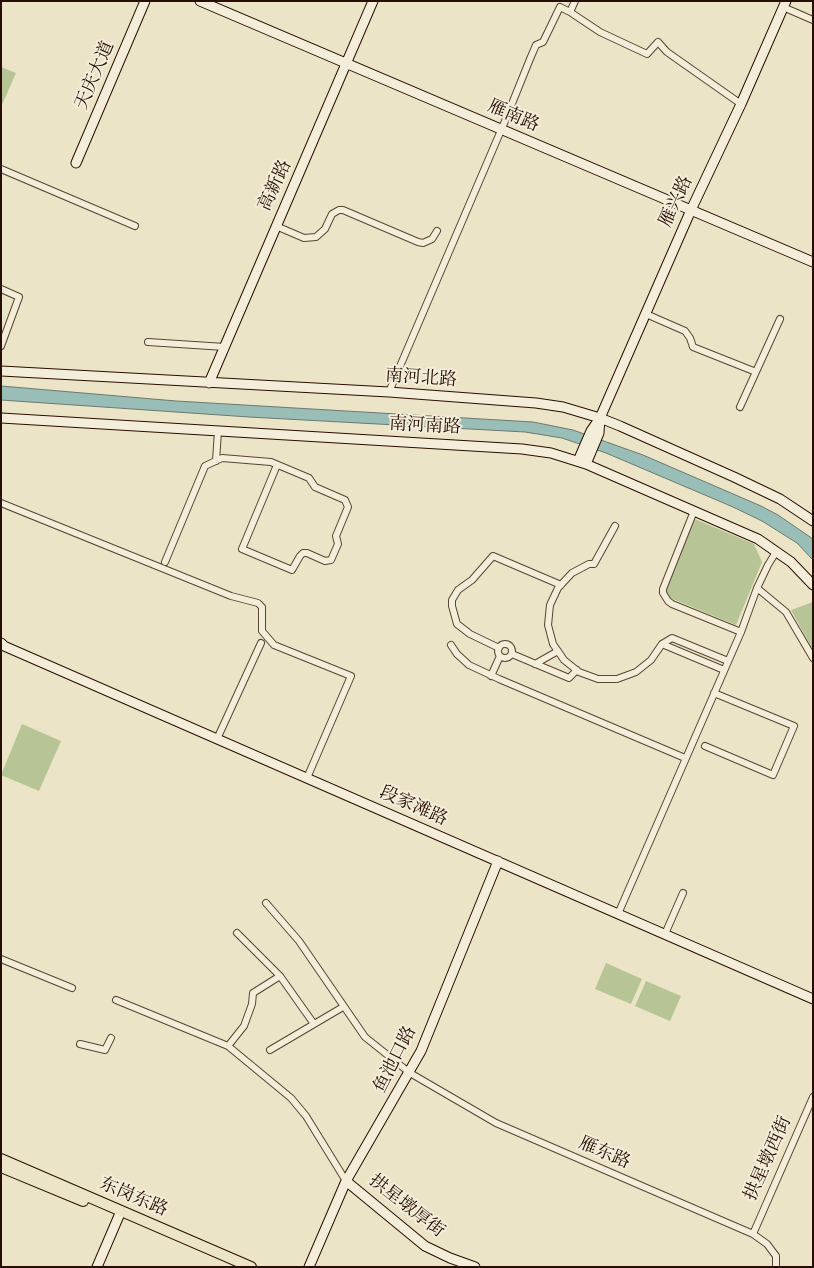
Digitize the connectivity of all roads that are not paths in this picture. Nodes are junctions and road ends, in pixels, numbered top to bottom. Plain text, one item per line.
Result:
1 (146, 1) edge
2 (200, 1) edge
3 (373, 1) edge
4 (575, 1) edge
5 (785, 4) edge
6 (570, 12) junction
7 (813, 20) edge
8 (347, 64) junction
9 (741, 104) junction
10 (501, 129) junction
11 (76, 163) dead end
12 (1, 169) edge
13 (691, 210) junction
14 (135, 226) dead end
15 (276, 226) junction
16 (437, 231) dead end
17 (813, 262) edge
18 (1, 289) edge
19 (646, 314) junction
20 (780, 320) dead end
21 (148, 342) dead end
22 (1, 346) edge
23 (225, 347) junction
24 (1, 371) edge
25 (756, 372) junction
26 (209, 383) junction
27 (389, 392) junction
28 (740, 407) dead end
29 (1, 418) edge
30 (600, 418) junction
31 (218, 431) junction
32 (583, 458) junction
33 (216, 460) junction
34 (277, 465) junction
35 (1, 503) edge
36 (694, 511) junction
37 (813, 521) edge
38 (615, 526) dead end
39 (776, 552) junction
40 (165, 562) dead end
41 (560, 585) junction
42 (813, 585) edge
43 (757, 588) junction
44 (741, 632) junction
45 (1, 643) edge
46 (260, 643) dead end
47 (662, 644) junction
48 (451, 645) dead end
49 (499, 648) junction
50 (558, 651) junction
51 (512, 654) junction
52 (500, 656) junction
53 (813, 658) edge
54 (728, 661) junction
55 (535, 664) junction
56 (577, 670) junction
57 (724, 670) junction
58 (491, 676) junction
59 (714, 693) junction
60 (217, 739) junction
61 (705, 746) dead end
62 (685, 758) junction
63 (307, 778) junction
64 (498, 861) junction
65 (682, 893) dead end
66 (266, 903) dead end
67 (618, 914) junction
68 (237, 932) dead end
69 (665, 934) junction
70 (1, 959) edge
71 (280, 976) junction
72 (72, 988) dead end
73 (813, 999) edge
74 (116, 1000) dead end
75 (343, 1007) junction
76 (314, 1024) junction
77 (111, 1038) dead end
78 (80, 1044) dead end
79 (228, 1046) junction
80 (270, 1050) dead end
81 (410, 1073) junction
82 (813, 1097) edge
83 (1, 1159) edge
84 (1, 1167) edge
85 (346, 1181) junction
86 (120, 1213) junction
87 (753, 1234) junction
88 (97, 1267) edge
89 (237, 1267) edge
90 (251, 1267) edge
91 (309, 1267) edge
92 (475, 1267) edge
93 (776, 1267) edge

1 - 11 street, 天庆大道
2 - 8 street, 雁南路
3 - 8 street, 高新路
4 - 6 street
5 - 7 street
5 - 9 street, 雁兴路
6 - 9 street
6 - 10 street
8 - 10 street, 雁南路
8 - 15 street, 高新路
9 - 13 street, 雁兴路
10 - 13 street, 雁南路
10 - 27 street
12 - 14 street
13 - 17 street, 雁南路
13 - 19 street, 雁兴路
15 - 16 street
15 - 23 street, 高新路
18 - 22 street
19 - 25 street
19 - 30 street, 雁兴路
20 - 25 street
21 - 23 street
23 - 26 street, 高新路
24 - 26 street, 南河北路
25 - 28 street
26 - 27 street, 南河北路
27 - 30 street, 南河北路
29 - 31 street, 南河南路
30 - 32 street, 雁兴路
30 - 37 street, 南河北路
31 - 32 street, 南河南路
31 - 33 street
32 - 36 street, 南河南路
33 - 34 street
33 - 40 street
34 - 34 street
35 - 63 street
36 - 39 street, 南河南路
36 - 44 street
38 - 41 street
39 - 42 street, 南河南路
39 - 43 street
41 - 49 street
41 - 50 street
43 - 44 street
43 - 53 street
44 - 54 street
45 - 60 street, 段家滩路
46 - 60 street
47 - 54 street
47 - 56 street
47 - 57 street
48 - 58 street
49 - 51 street
49 - 52 street
50 - 55 street
50 - 56 street
51 - 52 street
51 - 55 street
52 - 58 street
54 - 57 street
55 - 56 street
57 - 59 street
58 - 62 street
59 - 61 street
59 - 62 street
60 - 63 street, 段家滩路
62 - 67 street
63 - 64 street, 段家滩路
64 - 67 street, 段家滩路
64 - 81 street, 鱼池口路
65 - 69 street
66 - 75 street
67 - 69 street, 段家滩路
68 - 71 street
69 - 73 street, 段家滩路
70 - 72 street
71 - 76 street
71 - 79 street
74 - 79 street
75 - 76 street
75 - 81 street
76 - 80 street
77 - 78 street
79 - 85 street
81 - 85 street, 鱼池口路
81 - 87 street, 雁东路
82 - 87 street, 拱星墩西街
83 - 86 main road, 东岗东路
84 - 86 main road, 东岗东路
85 - 91 street, 鱼池口路
85 - 92 street, 拱星墩厚街
86 - 88 street
86 - 89 main road, 东岗东路
86 - 90 main road, 东岗东路
87 - 93 street, 雁东路

